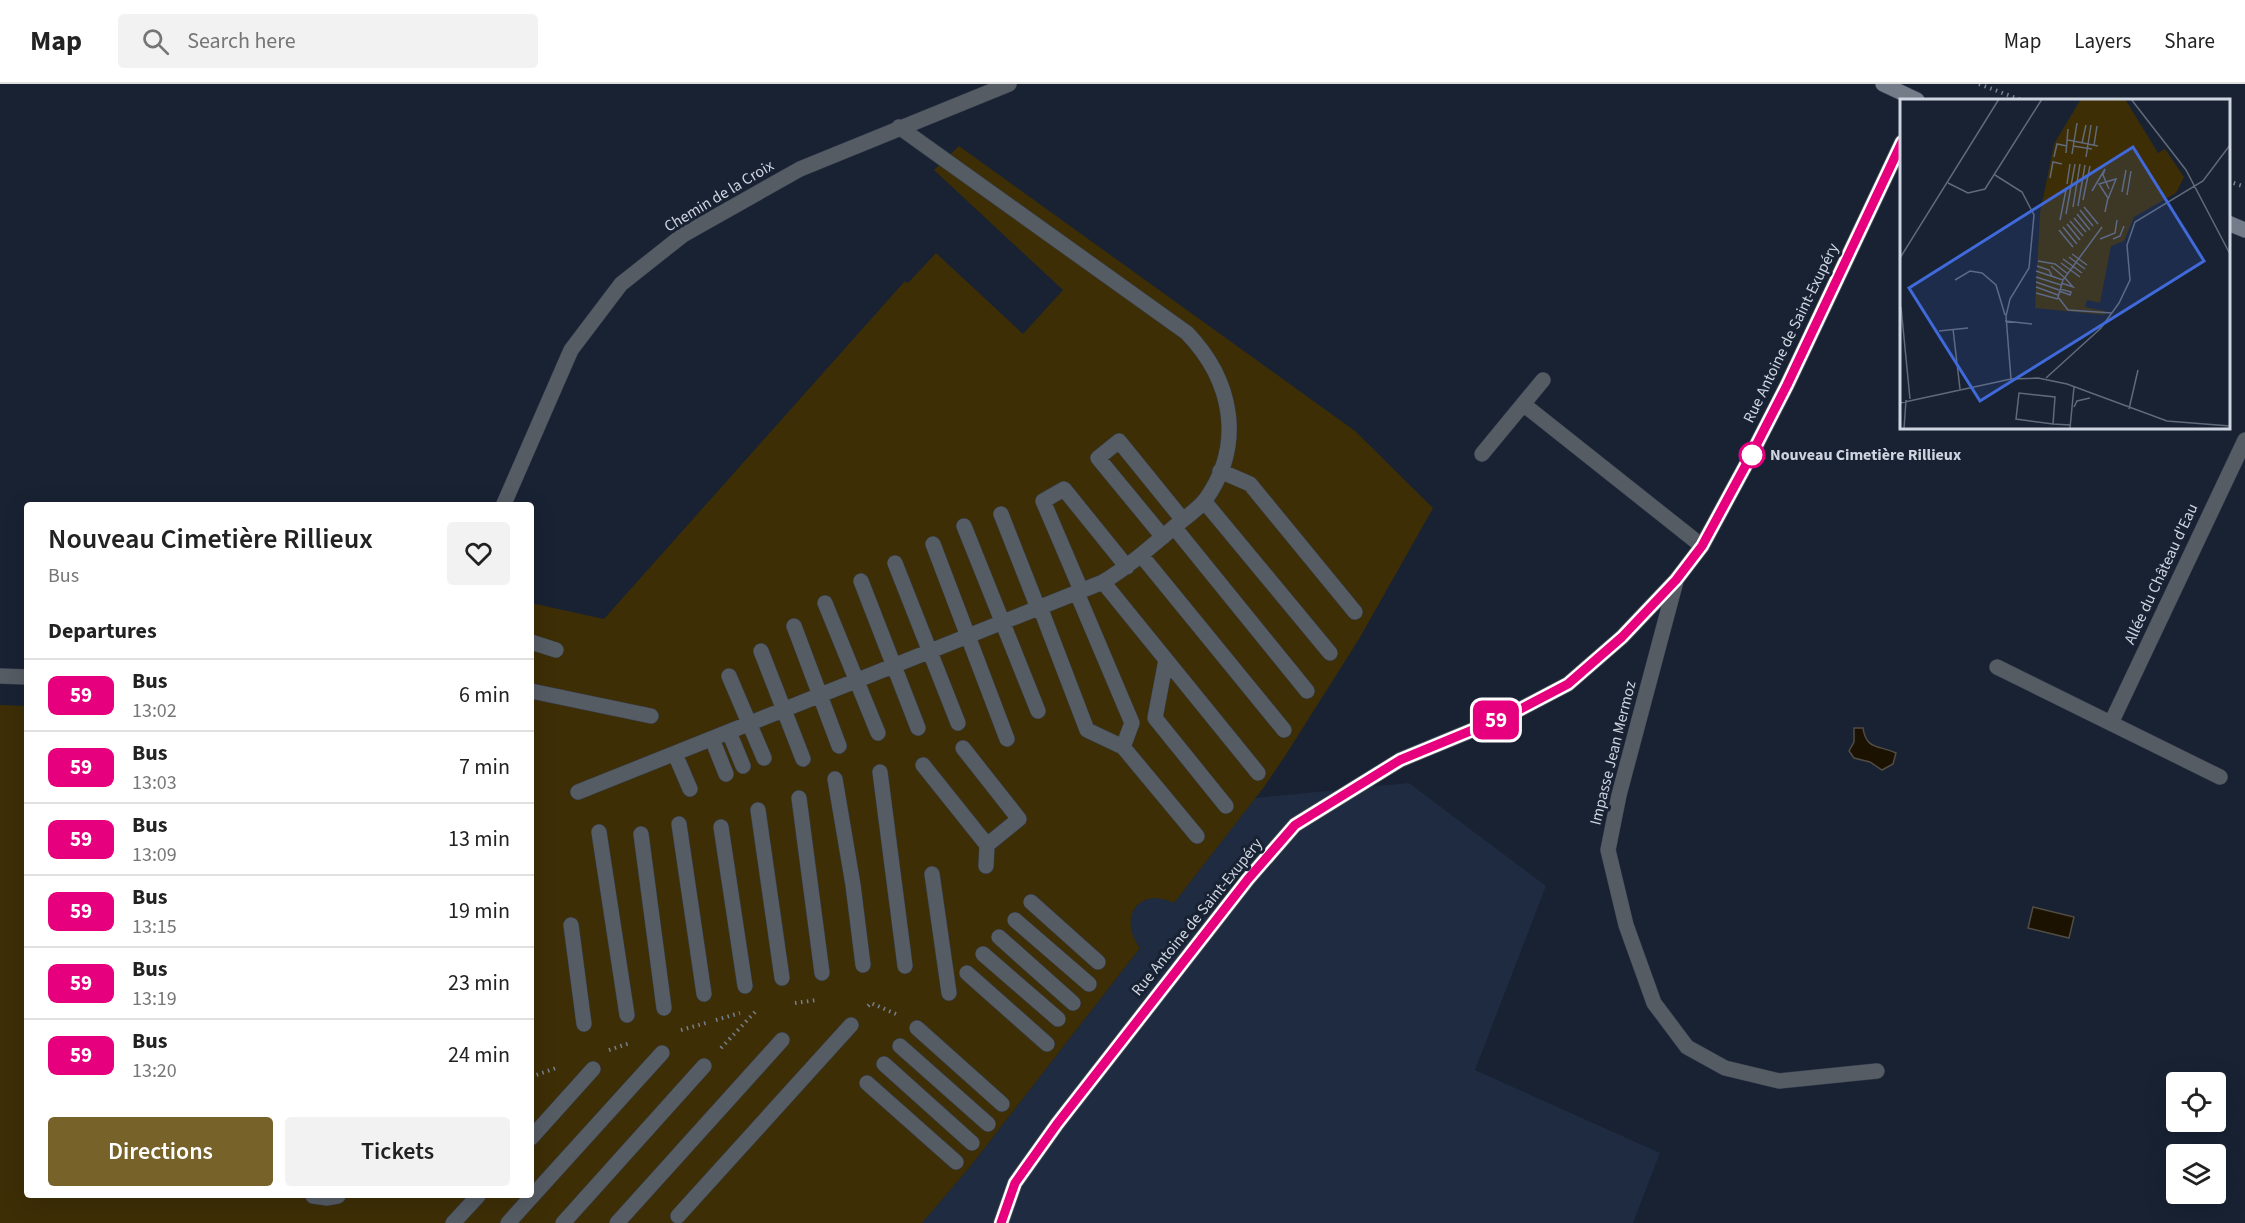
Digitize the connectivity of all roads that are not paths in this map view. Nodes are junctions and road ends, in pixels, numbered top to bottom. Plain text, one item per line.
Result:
1 (1009, 84) edge
2 (1883, 84) edge
3 (1915, 99) edge
4 (899, 127) junction
5 (1900, 146) edge
6 (2230, 223) edge
7 (2245, 230) edge
8 (1543, 380) dead end
9 (1523, 404) junction
10 (2245, 440) edge
11 (1482, 454) dead end
12 (1220, 471) junction
13 (1204, 501) junction
14 (505, 502) edge
15 (1001, 514) dead end
16 (964, 526) dead end
17 (1174, 528) junction
18 (933, 544) dead end
19 (1702, 546) junction
20 (1141, 555) junction
21 (895, 562) dead end
22 (1127, 567) junction
23 (1676, 580) junction
24 (861, 581) dead end
25 (1103, 582) junction
26 (1079, 591) junction
27 (825, 603) dead end
28 (1039, 607) junction
29 (1355, 612) dead end
30 (1002, 622) junction
31 (794, 626) dead end
32 (968, 636) junction
33 (534, 643) edge
34 (556, 650) dead end
35 (761, 651) dead end
36 (930, 651) junction
37 (1330, 652) dead end
38 (1166, 660) junction
39 (894, 666) junction
40 (1996, 667) dead end
41 (0, 676) edge
42 (729, 676) dead end
43 (24, 677) edge
44 (856, 680) junction
45 (1307, 690) dead end
46 (534, 692) edge
47 (820, 695) junction
48 (784, 710) junction
49 (1038, 711) dead end
50 (651, 716) dead end
51 (958, 723) dead end
52 (2110, 723) junction
53 (750, 724) junction
54 (918, 728) dead end
55 (1284, 730) dead end
56 (729, 732) junction
57 (878, 733) dead end
58 (712, 739) junction
59 (1007, 739) dead end
60 (839, 746) dead end
61 (1123, 747) junction
62 (963, 748) dead end
63 (675, 754) junction
64 (764, 758) dead end
65 (803, 759) dead end
66 (923, 765) dead end
67 (742, 766) dead end
68 (880, 772) dead end
69 (1258, 772) dead end
70 (726, 774) dead end
71 (2220, 777) dead end
72 (835, 779) dead end
73 (690, 789) dead end
74 (578, 792) dead end
75 (799, 798) dead end
76 (1226, 806) dead end
77 (758, 810) dead end
78 (679, 824) dead end
79 (721, 827) dead end
80 (599, 832) dead end
81 (641, 834) dead end
82 (1197, 836) dead end
83 (987, 845) junction
84 (986, 866) dead end
85 (932, 873) dead end
86 (1031, 902) dead end
87 (1015, 920) dead end
88 (571, 926) dead end
89 (999, 937) dead end
90 (983, 954) dead end
91 (1098, 962) dead end
92 (862, 965) dead end
93 (905, 966) dead end
94 (822, 973) dead end
95 (967, 973) dead end
96 (782, 978) dead end
97 (1089, 984) dead end
98 (745, 986) dead end
99 (949, 993) dead end
100 (704, 994) dead end
101 (1073, 1003) dead end
102 (664, 1008) dead end
103 (627, 1015) dead end
104 (1058, 1019) dead end
105 (584, 1024) dead end
106 (851, 1025) road end
107 (916, 1028) road end
108 (783, 1040) dead end
109 (1047, 1044) dead end
110 (900, 1046) dead end
111 (662, 1053) dead end
112 (884, 1065) dead end
113 (705, 1066) road end
114 (593, 1070) dead end
115 (1877, 1071) dead end
116 (867, 1083) dead end
117 (1002, 1104) dead end
118 (988, 1124) dead end
119 (534, 1135) edge
120 (972, 1143) dead end
121 (956, 1162) dead end
122 (534, 1193) edge
123 (476, 1198) edge
124 (530, 1198) edge
125 (678, 1216) dead end
126 (453, 1223) edge
127 (507, 1223) edge
128 (563, 1223) edge
129 (617, 1223) edge
130 (1001, 1223) edge

1 - 4 street, Chemin de la Croix
2 - 3 main road
4 - 12 street
4 - 14 street, Chemin de la Croix
5 - 19 street, Rue Antoine de Saint-Exupéry
6 - 7 main road
8 - 9 street
9 - 11 street
9 - 19 street
10 - 52 street, Allée du Château d'Eau
12 - 13 street
12 - 29 street
13 - 17 street
13 - 37 street
15 - 28 street
16 - 30 street
17 - 17 street
17 - 20 street
17 - 45 street
18 - 32 street
19 - 23 street, Rue Antoine de Saint-Exupéry
20 - 22 street
20 - 55 street
21 - 36 street
22 - 25 street
22 - 26 street
23 - 115 street, Impasse Jean Mermoz
23 - 130 street, Rue Antoine de Saint-Exupéry
24 - 39 street
25 - 26 street
25 - 38 street
26 - 28 street
26 - 61 street
27 - 44 street
28 - 30 street
28 - 61 street
30 - 32 street
30 - 49 street
31 - 47 street
32 - 36 street
32 - 59 street
33 - 34 street
35 - 48 street
36 - 39 street
36 - 51 street
38 - 69 street
38 - 76 street
39 - 44 street
39 - 54 street
40 - 52 street
41 - 43 street
42 - 53 street
44 - 47 street
44 - 57 street
46 - 50 street
47 - 48 street
47 - 60 street
48 - 53 street
48 - 65 street
52 - 71 street
53 - 56 street
53 - 64 street
56 - 58 street
56 - 67 street
58 - 63 street
58 - 70 street
61 - 82 street
62 - 83 street
63 - 73 street
63 - 74 street
66 - 83 street
68 - 93 street
72 - 92 street
75 - 94 street
77 - 96 street
78 - 100 street
79 - 98 street
80 - 103 street
81 - 102 street
83 - 84 street
85 - 99 street
86 - 91 street
87 - 97 street
88 - 105 street
89 - 101 street
90 - 104 street
95 - 109 street
106 - 125 street
107 - 117 street
108 - 129 street
110 - 118 street
111 - 122 street
112 - 120 street
113 - 128 street
114 - 119 street
116 - 121 street
123 - 126 street
124 - 127 street

